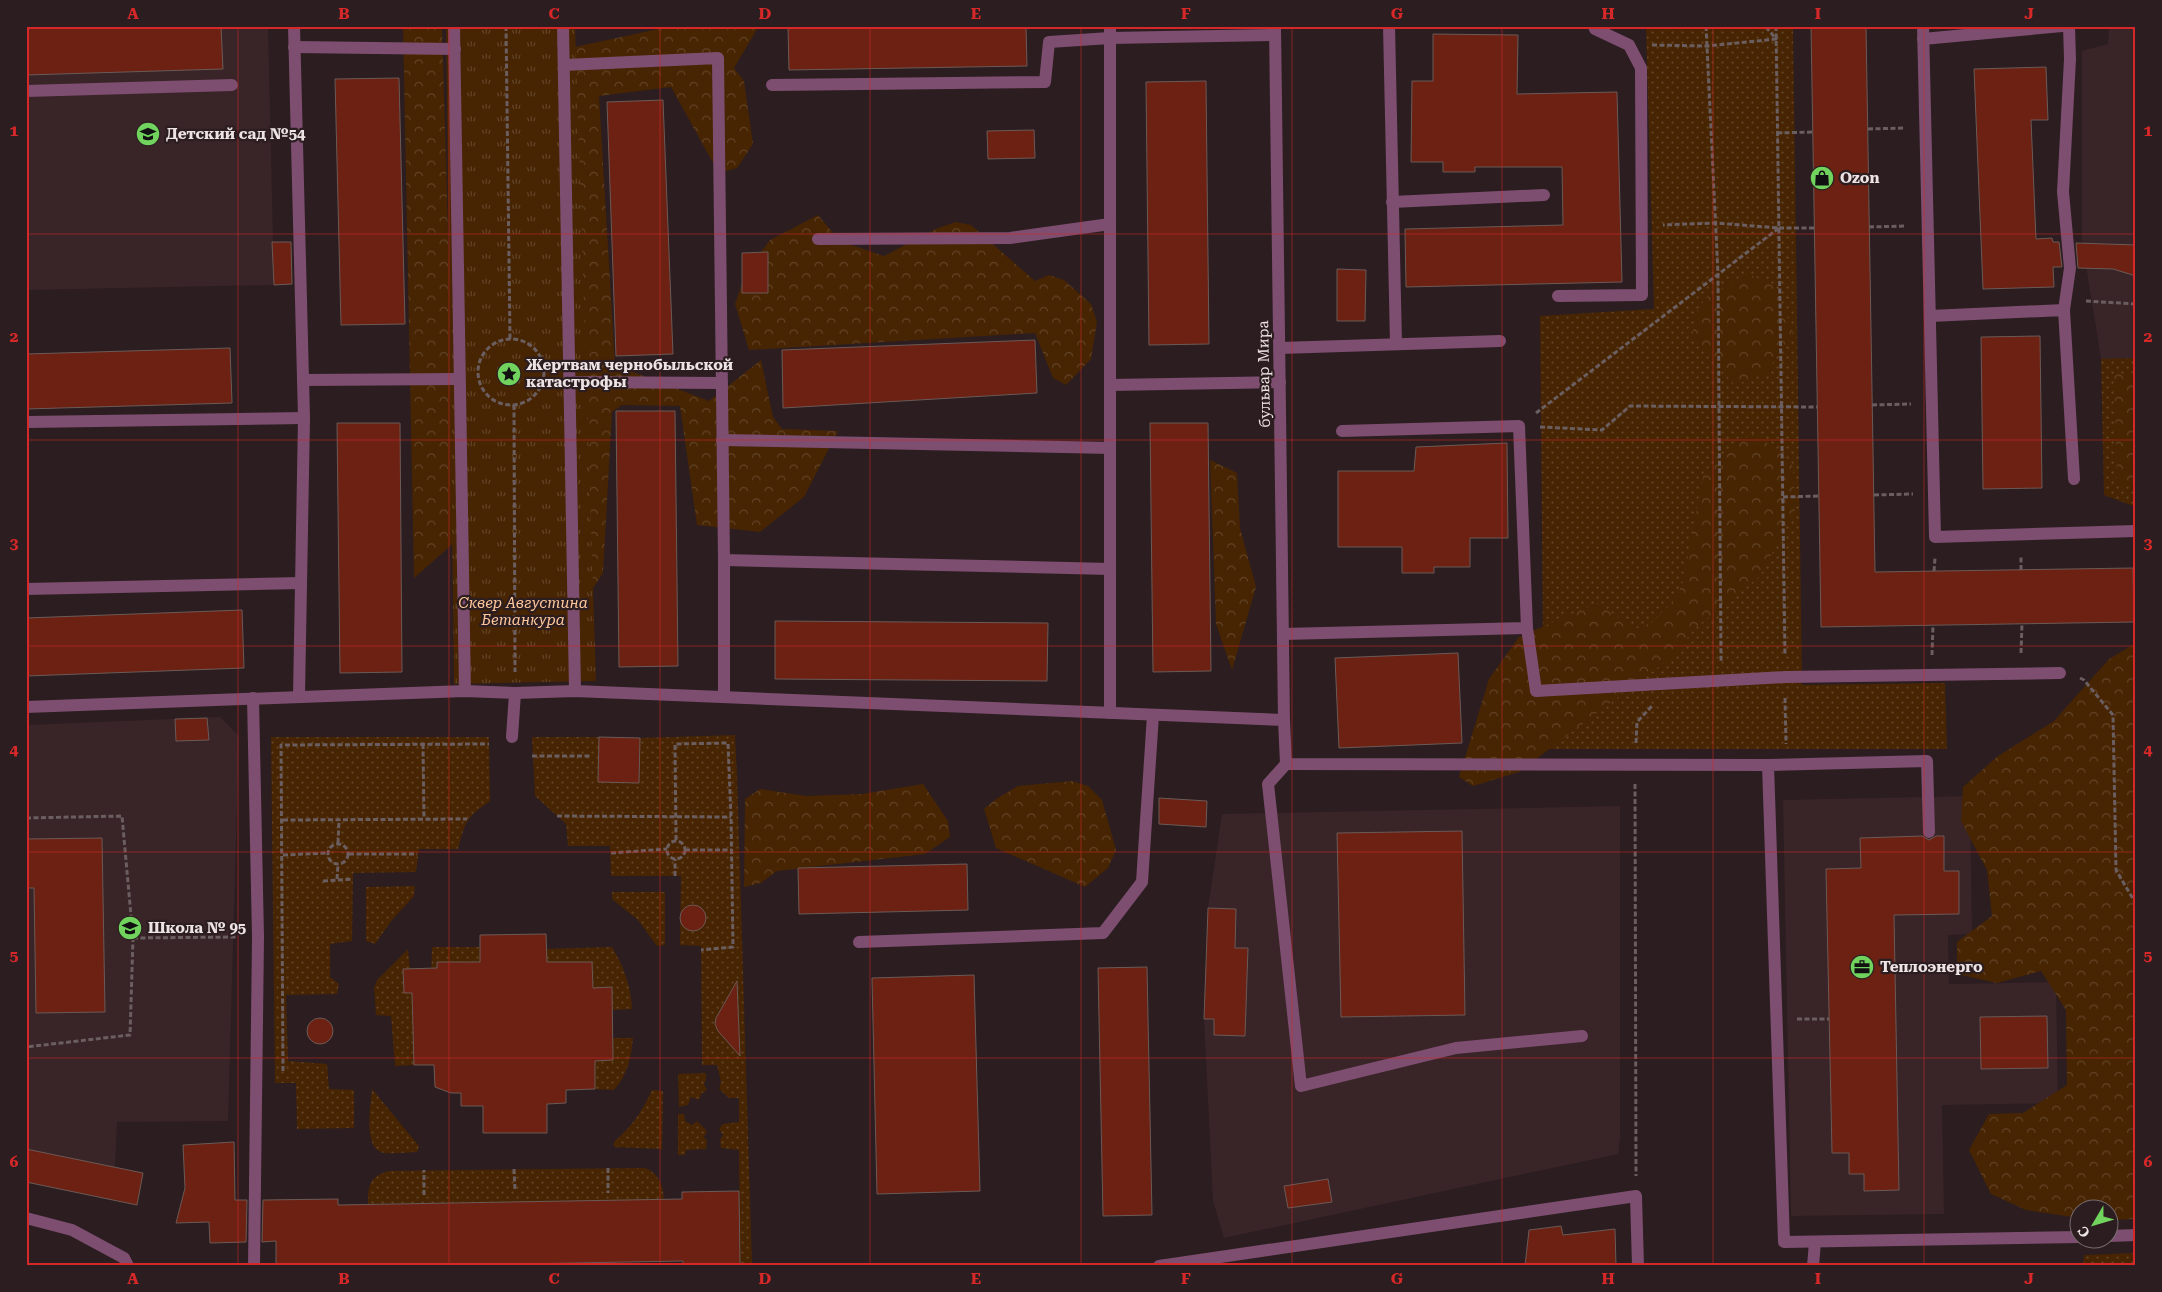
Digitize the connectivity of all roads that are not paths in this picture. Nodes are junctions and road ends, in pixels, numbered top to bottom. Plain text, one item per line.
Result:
1 (294, 26) edge
2 (454, 26) edge
3 (563, 26) edge
4 (1389, 26) edge
5 (1594, 26) edge
6 (2062, 26) edge
7 (2069, 26) edge
8 (1275, 31) edge
9 (1110, 32) edge
10 (1923, 33) edge
11 (294, 47) junction
12 (455, 49) junction
13 (564, 65) junction
14 (232, 85) dead end
15 (772, 85) dead end
16 (26, 91) edge
17 (1544, 195) dead end
18 (1392, 202) junction
19 (1110, 224) junction
20 (818, 239) dead end
21 (1558, 296) dead end
22 (2064, 304) junction
23 (1930, 316) junction
24 (1500, 340) dead end
25 (1396, 344) junction
26 (1280, 348) junction
27 (459, 379) junction
28 (303, 380) junction
29 (570, 382) junction
30 (722, 382) junction
31 (1280, 382) junction
32 (1110, 385) junction
33 (304, 418) junction
34 (26, 422) edge
35 (1342, 431) dead end
36 (722, 440) junction
37 (1110, 448) junction
38 (2074, 480) dead end
39 (2136, 532) edge
40 (724, 560) junction
41 (1110, 569) junction
42 (301, 583) junction
43 (26, 589) edge
44 (1527, 628) junction
45 (1283, 634) junction
46 (2060, 673) road end
47 (465, 691) junction
48 (575, 691) junction
49 (515, 693) junction
50 (299, 696) junction
51 (724, 696) junction
52 (253, 698) junction
53 (26, 707) edge
54 (1110, 713) junction
55 (1152, 715) junction
56 (1284, 720) junction
57 (512, 737) dead end
58 (1286, 764) junction
59 (1768, 765) junction
60 (1930, 832) dead end
61 (859, 942) dead end
62 (1582, 1036) dead end
63 (27, 1218) edge
64 (26, 1226) edge
65 (2120, 1236) edge
66 (2136, 1236) edge
67 (2070, 1237) edge
68 (1815, 1242) junction
69 (128, 1266) edge
70 (254, 1266) edge
71 (1159, 1266) edge
72 (1638, 1266) edge
73 (1813, 1266) edge

1 - 11 street
2 - 12 street
3 - 13 street
4 - 18 street
5 - 21 street
6 - 10 street
7 - 22 street
8 - 9 street
8 - 26 street, бульвар Мира
9 - 15 street
9 - 19 street
10 - 23 street
11 - 12 street
11 - 28 street
12 - 27 street
13 - 29 street
13 - 30 street
14 - 16 street
17 - 18 street
18 - 25 street
19 - 20 street
19 - 32 street
22 - 23 street
22 - 38 street
23 - 39 street
24 - 25 street
25 - 26 street
26 - 31 street, бульвар Мира
27 - 28 street
27 - 47 street
28 - 33 street
29 - 30 street
29 - 48 street
30 - 36 street
31 - 32 street
31 - 45 street, бульвар Мира
32 - 37 street
33 - 34 street
33 - 42 street
35 - 44 street
36 - 37 street
36 - 40 street
37 - 41 street
40 - 41 street
40 - 51 street
41 - 54 street
42 - 43 street
42 - 50 street
44 - 45 street
44 - 46 street
45 - 56 street, бульвар Мира
47 - 49 street
47 - 50 street
48 - 49 street
48 - 51 street
49 - 57 street
50 - 52 street
51 - 54 street
52 - 53 street
52 - 70 street
54 - 55 street
55 - 56 street
55 - 61 street
56 - 58 street, бульвар Мира
58 - 59 street
58 - 62 street
59 - 60 street
59 - 68 street
63 - 64 street
63 - 69 street
65 - 66 street
67 - 68 street
68 - 73 street
71 - 72 street

